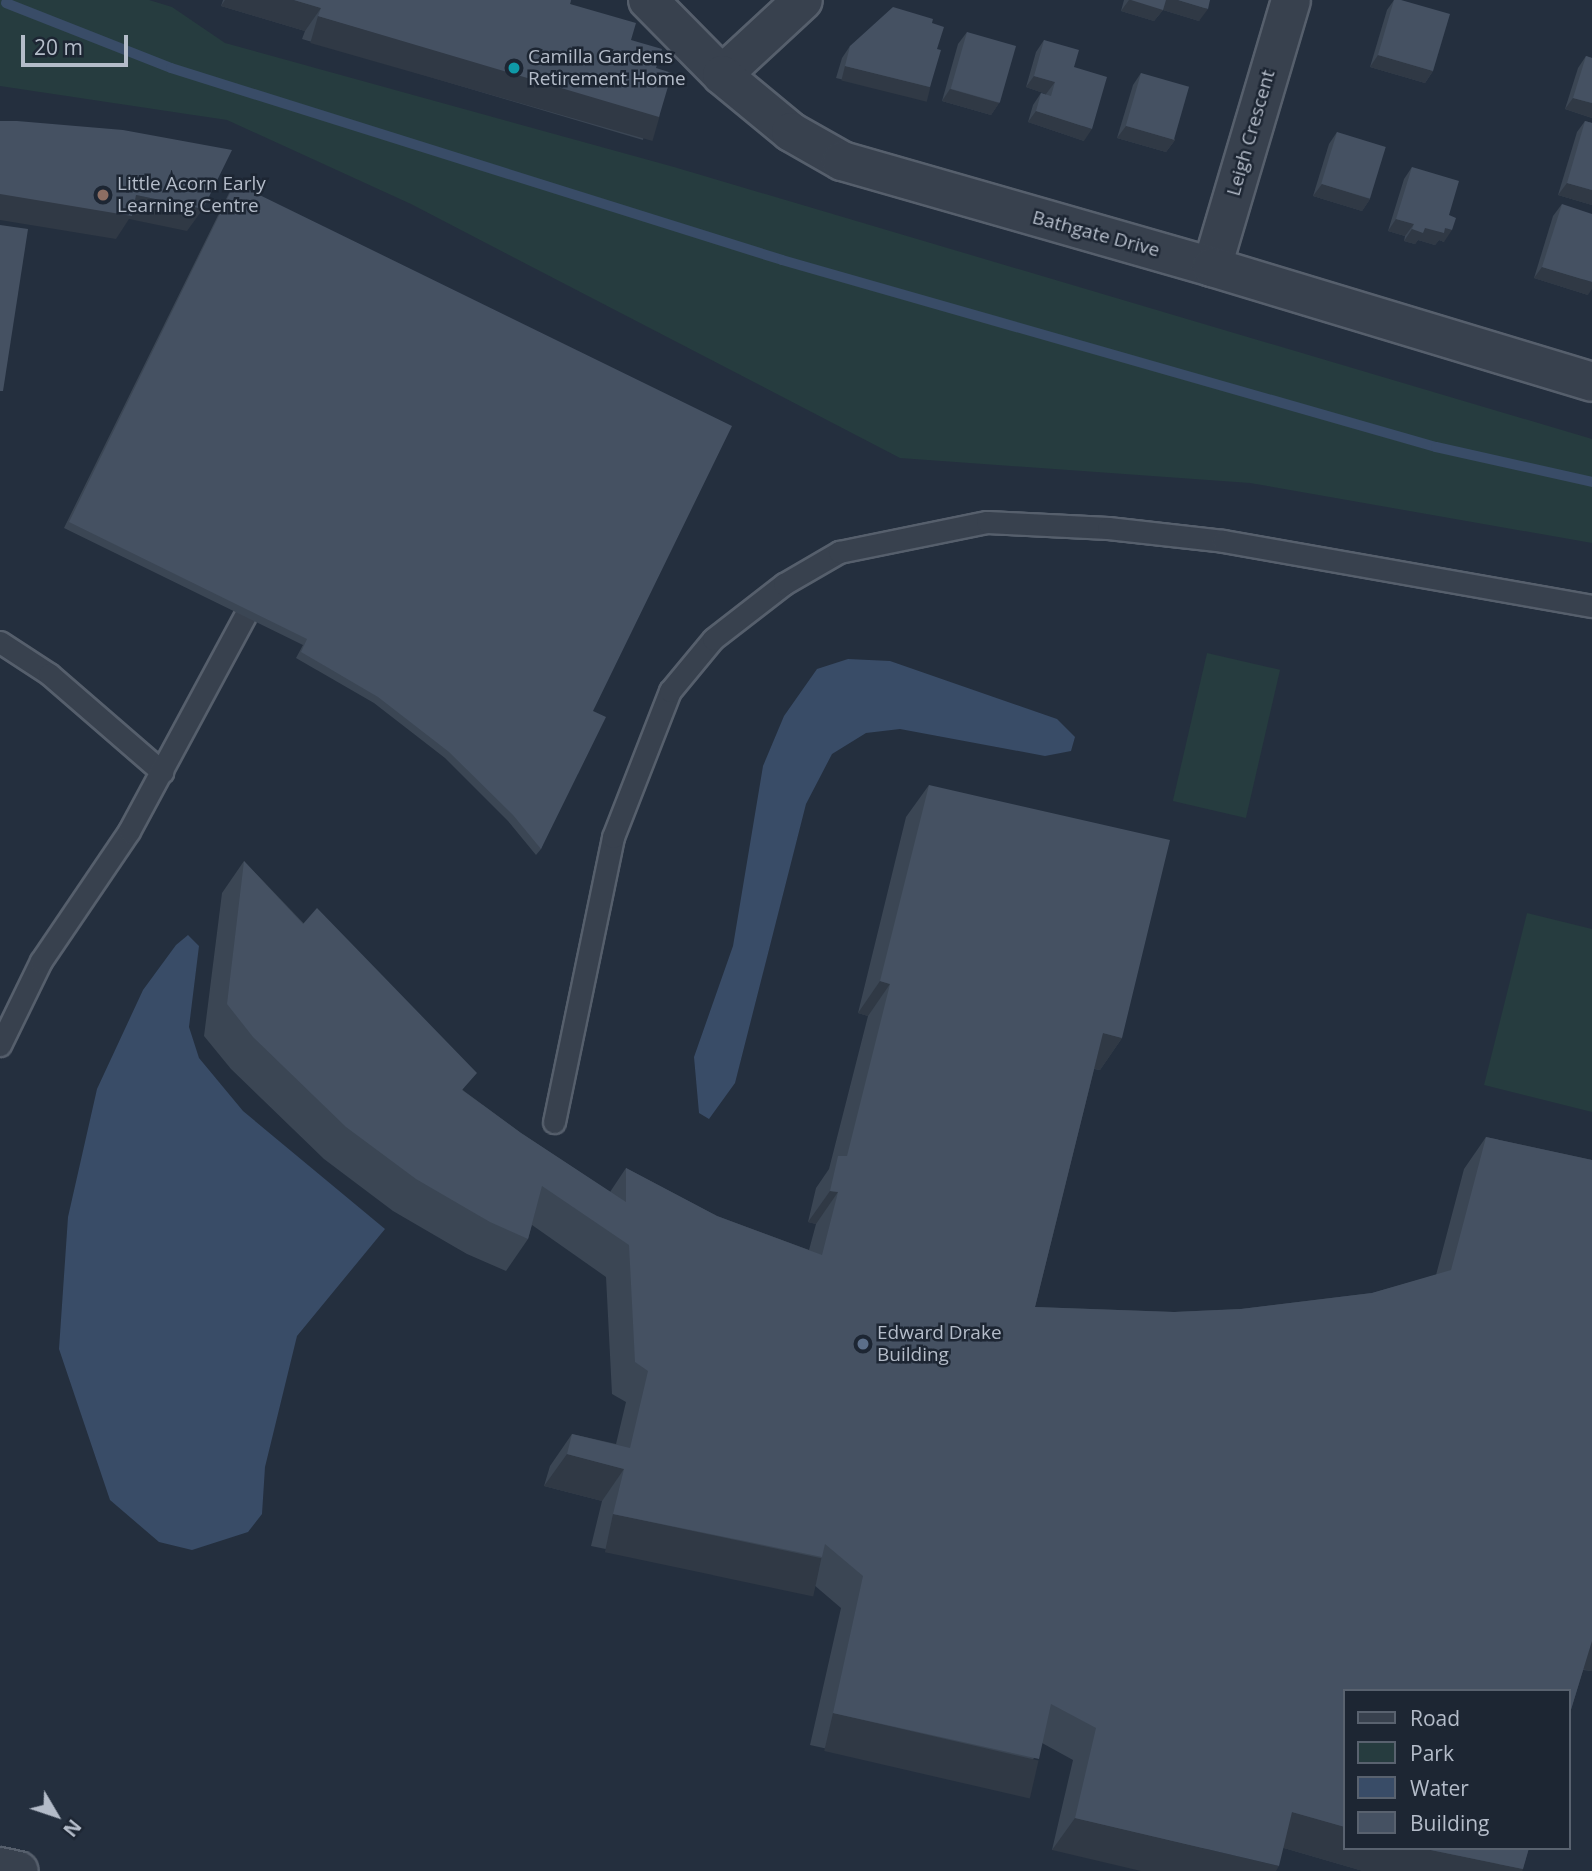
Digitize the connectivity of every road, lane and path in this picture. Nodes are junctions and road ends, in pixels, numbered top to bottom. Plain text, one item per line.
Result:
1 (648, 0) edge
2 (803, 0) edge
3 (1291, 0) edge
4 (722, 75) junction
5 (1212, 267) junction
6 (1592, 382) edge
7 (1592, 606) edge
8 (245, 616) edge
9 (0, 642) edge
10 (162, 772) junction
11 (0, 1045) edge
12 (554, 1122) dead end
13 (0, 1867) edge
14 (19, 1871) edge

1 - 4 street, Bathgate Drive
2 - 4 street
3 - 5 street, Leigh Crescent
4 - 5 street, Bathgate Drive
5 - 6 street, Bathgate Drive
7 - 12 lane
8 - 10 lane
9 - 10 lane
10 - 11 lane
13 - 14 street

